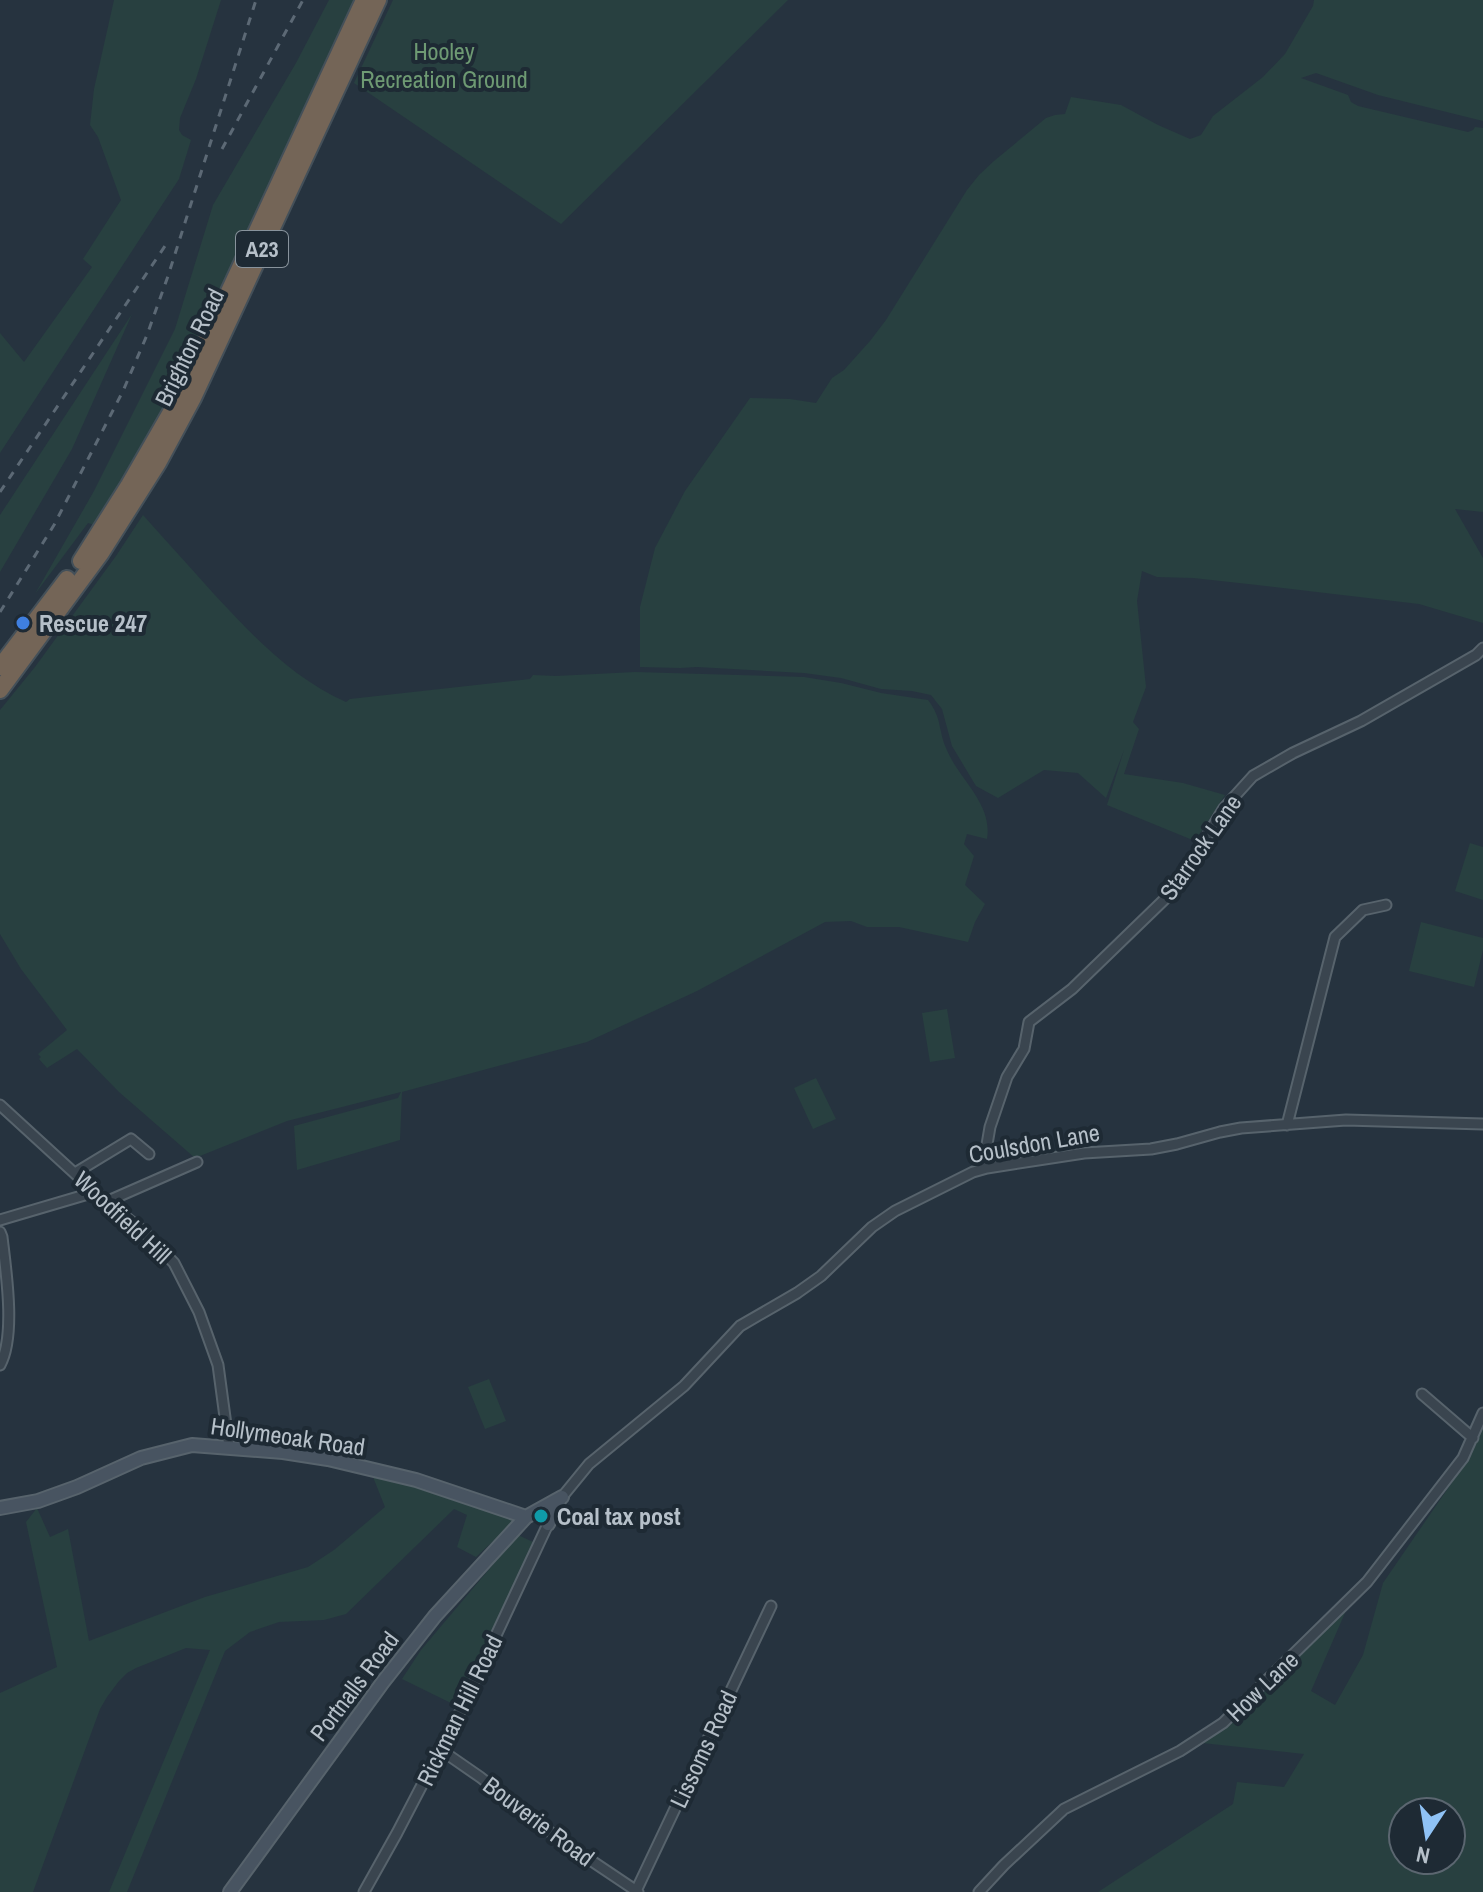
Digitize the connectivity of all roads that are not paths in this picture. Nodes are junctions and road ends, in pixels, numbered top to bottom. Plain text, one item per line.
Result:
1 (364, 0) edge
2 (378, 0) edge
3 (1483, 648) edge
4 (0, 667) edge
5 (0, 690) edge
6 (1386, 905) dead end
7 (0, 1105) edge
8 (1483, 1124) edge
9 (1287, 1125) junction
10 (149, 1154) dead end
11 (197, 1162) dead end
12 (987, 1168) junction
13 (75, 1173) junction
14 (95, 1192) junction
15 (108, 1201) junction
16 (0, 1220) edge
17 (0, 1232) edge
18 (0, 1365) edge
19 (1422, 1394) dead end
20 (1483, 1413) edge
21 (1473, 1438) junction
22 (229, 1447) junction
23 (562, 1497) junction
24 (0, 1508) edge
25 (526, 1517) junction
26 (548, 1524) joint
27 (771, 1606) dead end
28 (441, 1750) junction
29 (230, 1892) edge
30 (364, 1892) edge
31 (637, 1892) edge
32 (979, 1892) edge

1 - 4 highway, Brighton Road / A23
2 - 5 highway, Brighton Road / A23
3 - 12 street, Starrock Lane
6 - 9 street
7 - 13 street, Woodfield Hill
8 - 9 street, Coulsdon Lane
9 - 12 street, Coulsdon Lane
10 - 13 street
11 - 15 street
12 - 23 street, Coulsdon Lane
13 - 14 street, Woodfield Hill
14 - 15 street, Woodfield Hill
14 - 16 street
15 - 22 street, Woodfield Hill
17 - 18 street
19 - 21 street
20 - 21 street, How Lane
21 - 32 street, How Lane
22 - 24 street, Hollymeoak Road
22 - 25 street, Hollymeoak Road
23 - 25 street, Coulsdon Lane
23 - 26 street, Coulsdon Lane
25 - 29 street, Portnalls Road
26 - 28 street, Rickman Hill Road
27 - 31 street, Lissoms Road
28 - 30 street, Rickman Hill Road
28 - 31 street, Bouverie Road

